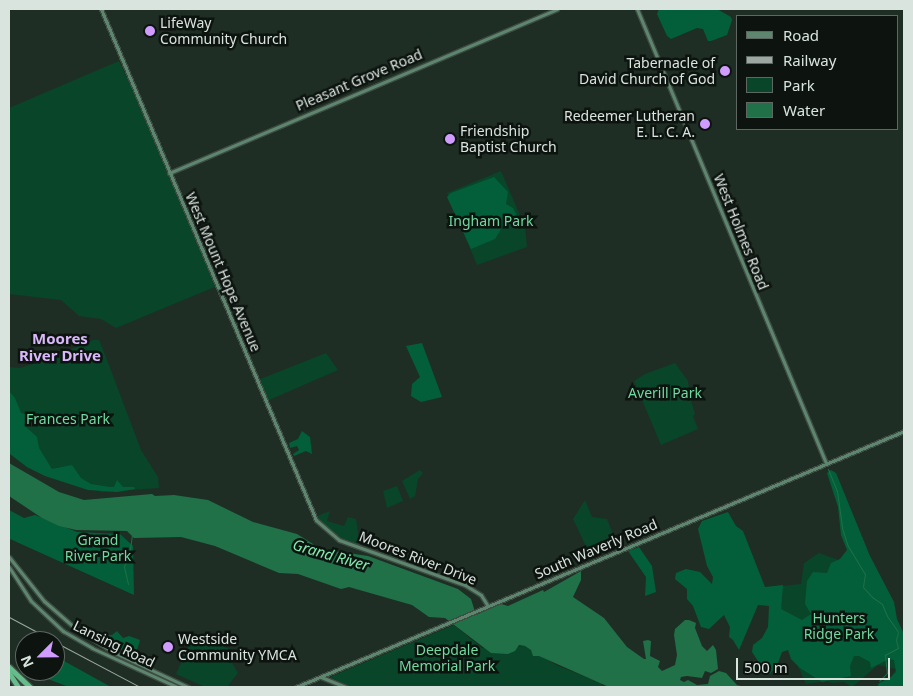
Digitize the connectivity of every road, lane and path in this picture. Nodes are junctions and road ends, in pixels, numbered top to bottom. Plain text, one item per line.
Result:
1 (101, 9) edge
2 (558, 9) edge
3 (637, 9) edge
4 (169, 173) junction
5 (904, 431) edge
6 (826, 463) junction
7 (334, 537) joint
8 (9, 557) edge
9 (9, 567) edge
10 (488, 606) junction
11 (9, 667) edge
12 (9, 672) edge
13 (320, 677) junction
14 (18, 687) edge
15 (30, 687) edge
16 (177, 687) edge
17 (188, 687) edge
18 (296, 687) edge
19 (346, 687) edge

1 - 4 street, West Mount Hope Avenue
2 - 4 street, Pleasant Grove Road
3 - 6 street, West Holmes Road
4 - 7 street, West Mount Hope Avenue
5 - 6 street, South Waverly Road
6 - 10 street, South Waverly Road
7 - 10 street, Moores River Drive
8 - 17 street, Lansing Road
9 - 16 street, Lansing Road
10 - 13 street, South Waverly Road
11 - 15 highway
12 - 14 highway
13 - 18 street, South Waverly Road
13 - 19 street

